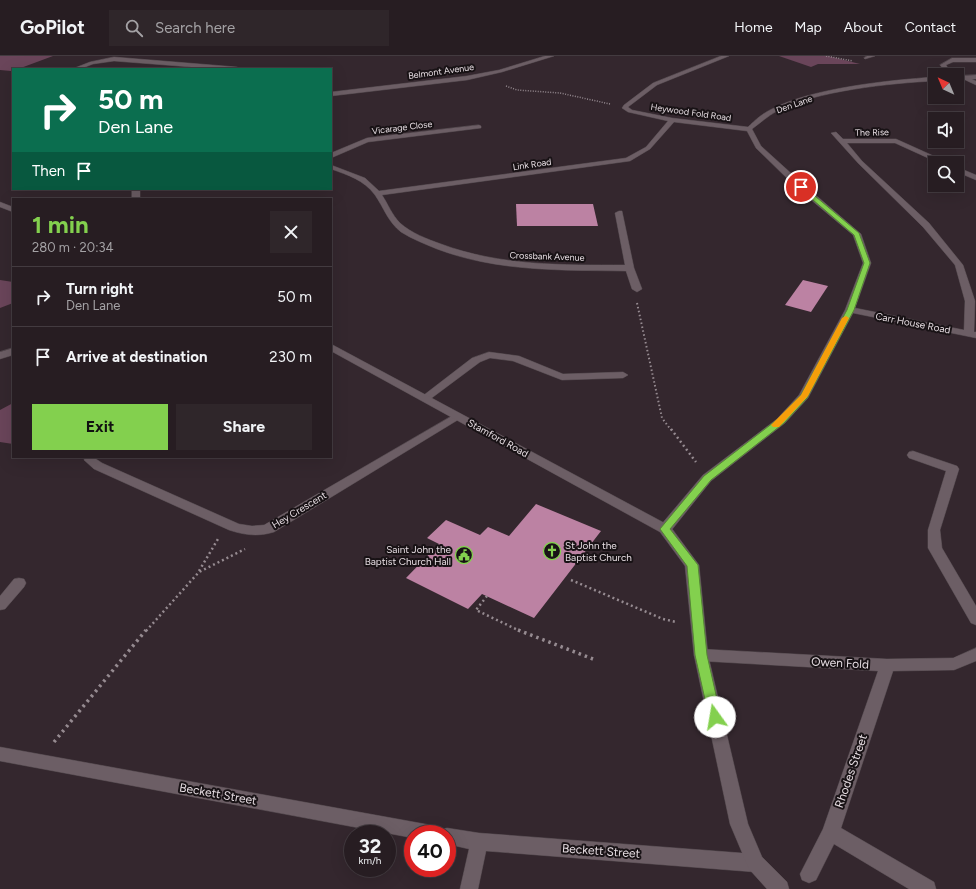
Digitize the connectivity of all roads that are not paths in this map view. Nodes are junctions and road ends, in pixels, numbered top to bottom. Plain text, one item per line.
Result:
1 (551, 56) edge
2 (726, 56) edge
3 (976, 60) edge
4 (78, 68) edge
5 (225, 68) edge
6 (945, 68) edge
7 (976, 77) edge
8 (964, 78) joint
9 (928, 80) edge
10 (976, 83) edge
11 (332, 87) edge
12 (341, 93) junction
13 (332, 94) edge
14 (672, 120) junction
15 (479, 126) dead end
16 (749, 129) junction
17 (834, 133) dead end
18 (842, 142) junction
19 (332, 156) edge
20 (929, 156) edge
21 (332, 167) edge
22 (964, 172) edge
23 (976, 178) edge
24 (378, 193) junction
25 (0, 204) edge
26 (12, 210) edge
27 (619, 213) dead end
28 (630, 268) junction
29 (637, 289) road end
30 (850, 310) junction
31 (973, 334) edge
32 (332, 348) edge
33 (12, 351) edge
34 (0, 356) edge
35 (623, 375) dead end
36 (425, 398) junction
37 (458, 416) junction
38 (913, 455) dead end
39 (90, 458) edge
40 (665, 529) junction
41 (19, 583) dead end
42 (0, 605) edge
43 (976, 620) edge
44 (976, 654) edge
45 (701, 655) junction
46 (887, 665) junction
47 (0, 754) edge
48 (404, 828) edge
49 (831, 832) junction
50 (456, 838) edge
51 (479, 842) junction
52 (755, 863) junction
53 (809, 874) dead end
54 (469, 889) edge
55 (780, 889) edge
56 (927, 889) edge

1 - 12 street, Belmont Avenue
2 - 14 street, Heywood Fold Road
3 - 6 street
4 - 5 street
7 - 8 street
8 - 10 street
9 - 16 street, Den Lane
11 - 12 street
12 - 13 street, Belmont Avenue
14 - 16 street, Heywood Fold Road
14 - 24 street, Link Road
15 - 19 street, Vicarage Close
16 - 30 street
17 - 18 street
18 - 20 street, The Rise
18 - 31 street
21 - 24 street, Crossbank Avenue
22 - 23 street
24 - 28 street, Crossbank Avenue
25 - 26 street
27 - 28 street
28 - 29 street
30 - 31 street, Carr House Road
30 - 40 street
32 - 36 street, Stamford Road
33 - 34 street
35 - 36 street
36 - 37 street, Stamford Road
37 - 39 street, Hey Crescent
37 - 40 street, Stamford Road
38 - 43 street
40 - 45 street
41 - 42 street
44 - 46 street, Owen Fold
45 - 46 street, Owen Fold
45 - 52 street
46 - 49 street, Rhodes Street
47 - 48 street, Beckett Street
49 - 53 street, Rhodes Street
49 - 56 street
50 - 51 street, Beckett Street
51 - 52 street, Beckett Street
51 - 54 street
52 - 55 street

